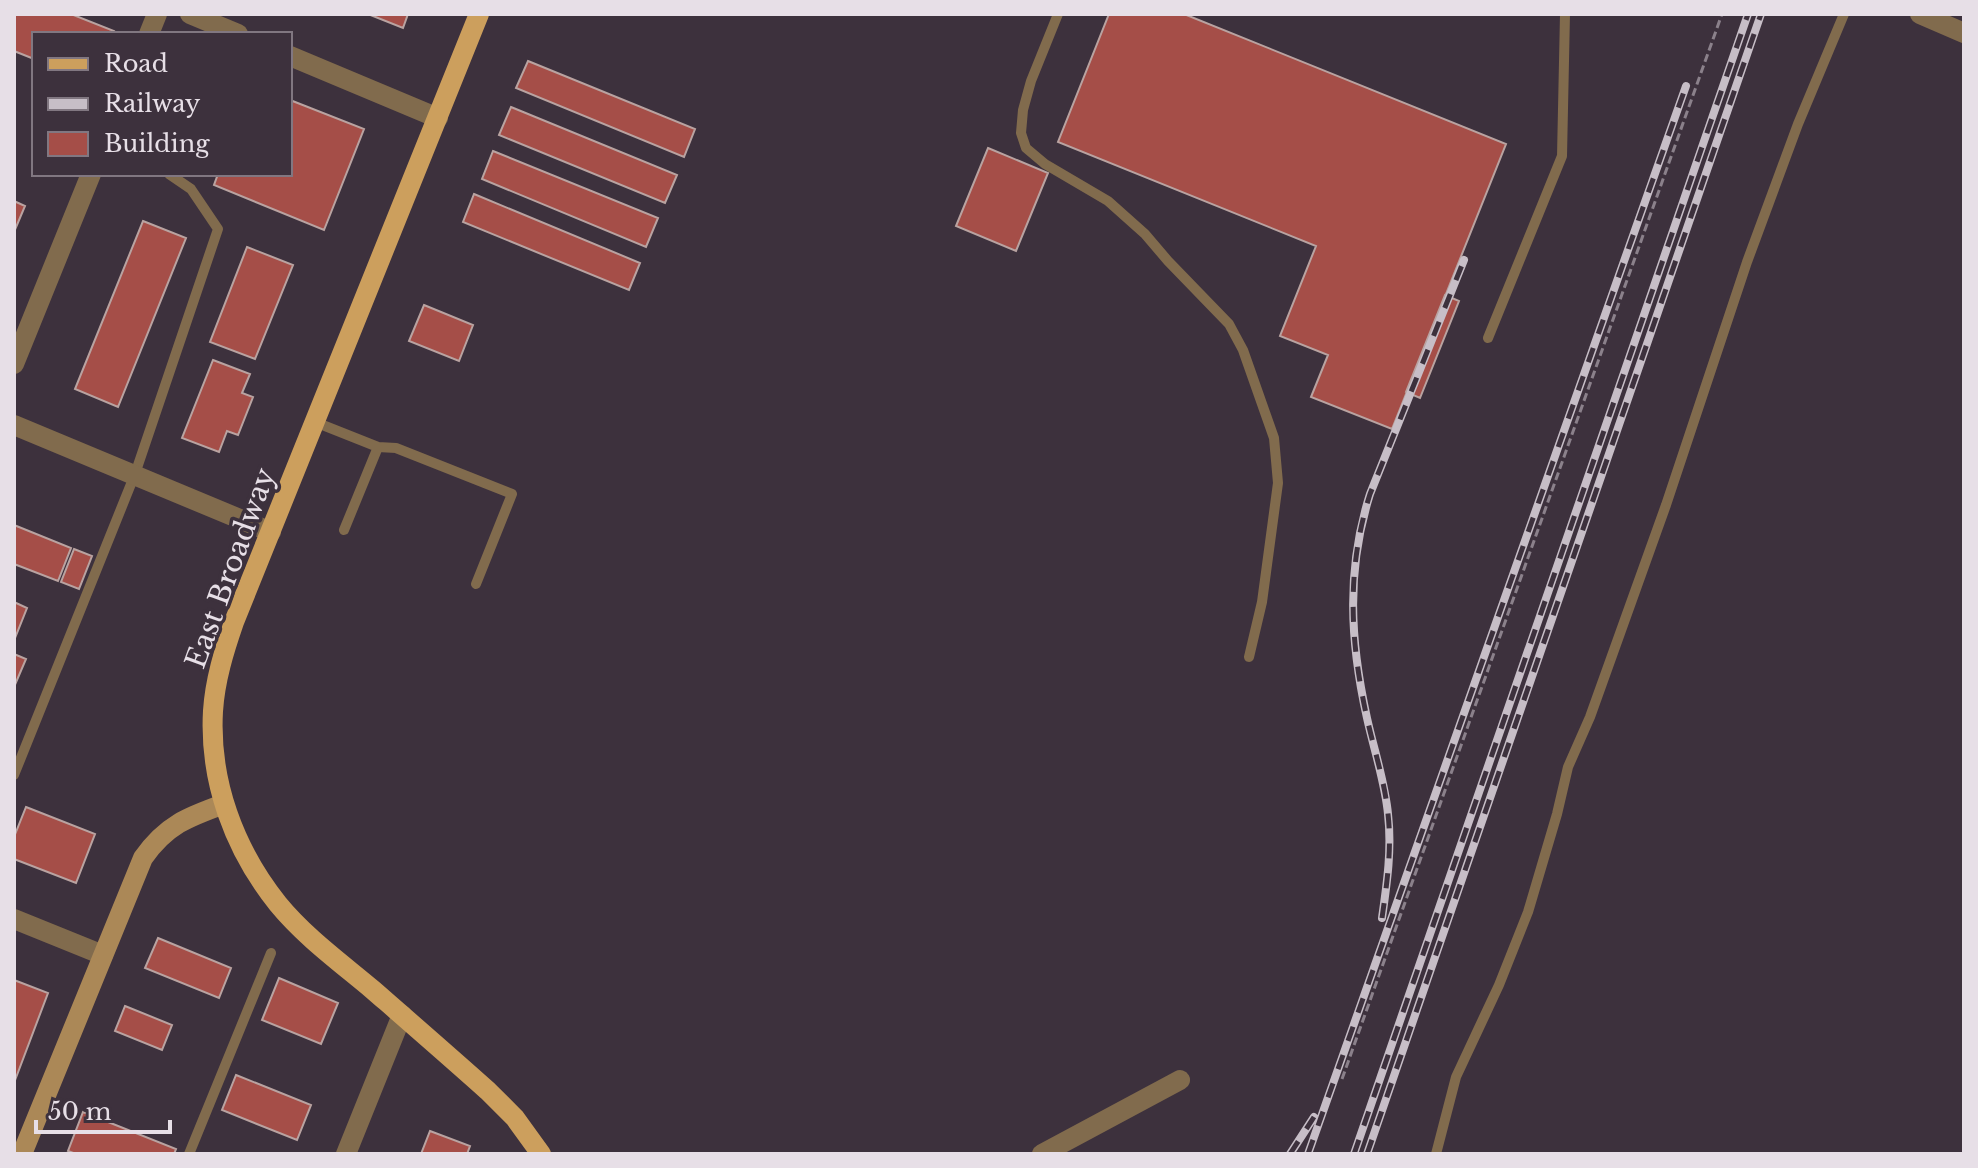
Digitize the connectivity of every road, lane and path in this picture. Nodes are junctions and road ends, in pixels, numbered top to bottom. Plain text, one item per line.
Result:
1 (190, 14) edge
2 (479, 14) edge
3 (1058, 14) edge
4 (1565, 14) edge
5 (1722, 14) edge
6 (1844, 14) edge
7 (1920, 14) edge
8 (233, 32) edge
9 (1964, 33) edge
10 (292, 57) edge
11 (438, 118) junction
12 (90, 176) edge
13 (172, 176) edge
14 (1488, 338) dead end
15 (14, 364) edge
16 (315, 422) junction
17 (14, 425) edge
18 (378, 447) junction
19 (135, 474) junction
20 (344, 530) dead end
21 (271, 532) junction
22 (476, 584) dead end
23 (1249, 657) dead end
24 (14, 775) edge
25 (224, 804) junction
26 (14, 919) edge
27 (271, 953) dead end
28 (103, 955) junction
29 (402, 1015) junction
30 (1342, 1079) dead end
31 (1180, 1080) dead end
32 (22, 1154) edge
33 (189, 1154) edge
34 (346, 1154) edge
35 (541, 1154) edge
36 (1042, 1154) edge
37 (1436, 1154) edge

1 - 8 street
2 - 11 main road, East Broadway
3 - 23 lane
4 - 14 lane
5 - 30 path
6 - 37 lane
7 - 9 street
10 - 11 street
11 - 16 main road, East Broadway
12 - 15 street
13 - 19 lane
16 - 18 lane
16 - 21 main road, East Broadway
17 - 19 street
18 - 20 lane
18 - 22 lane
19 - 21 street
19 - 24 lane
21 - 25 main road, East Broadway
25 - 28 main road
25 - 29 main road, East Broadway
26 - 28 street
27 - 33 lane
28 - 32 main road
29 - 34 street
29 - 35 main road, East Broadway
31 - 36 street

